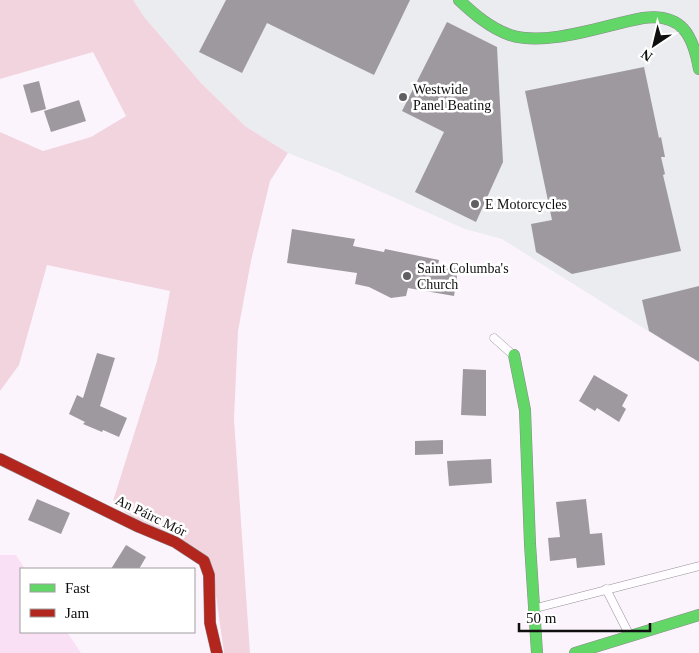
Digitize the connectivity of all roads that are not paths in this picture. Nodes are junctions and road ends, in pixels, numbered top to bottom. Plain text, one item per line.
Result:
1 (458, 0) edge
2 (699, 69) edge
3 (494, 338) dead end
4 (514, 355) joint
5 (0, 459) edge
6 (699, 566) edge
7 (606, 590) junction
8 (534, 608) junction
9 (699, 615) edge
10 (631, 637) junction
11 (217, 653) edge
12 (537, 653) edge
13 (575, 653) edge

1 - 2 street
3 - 4 lane
4 - 8 street
5 - 11 street, An Páirc Mór
6 - 7 lane
7 - 8 lane
7 - 10 lane
8 - 12 street
9 - 10 street
10 - 13 street

